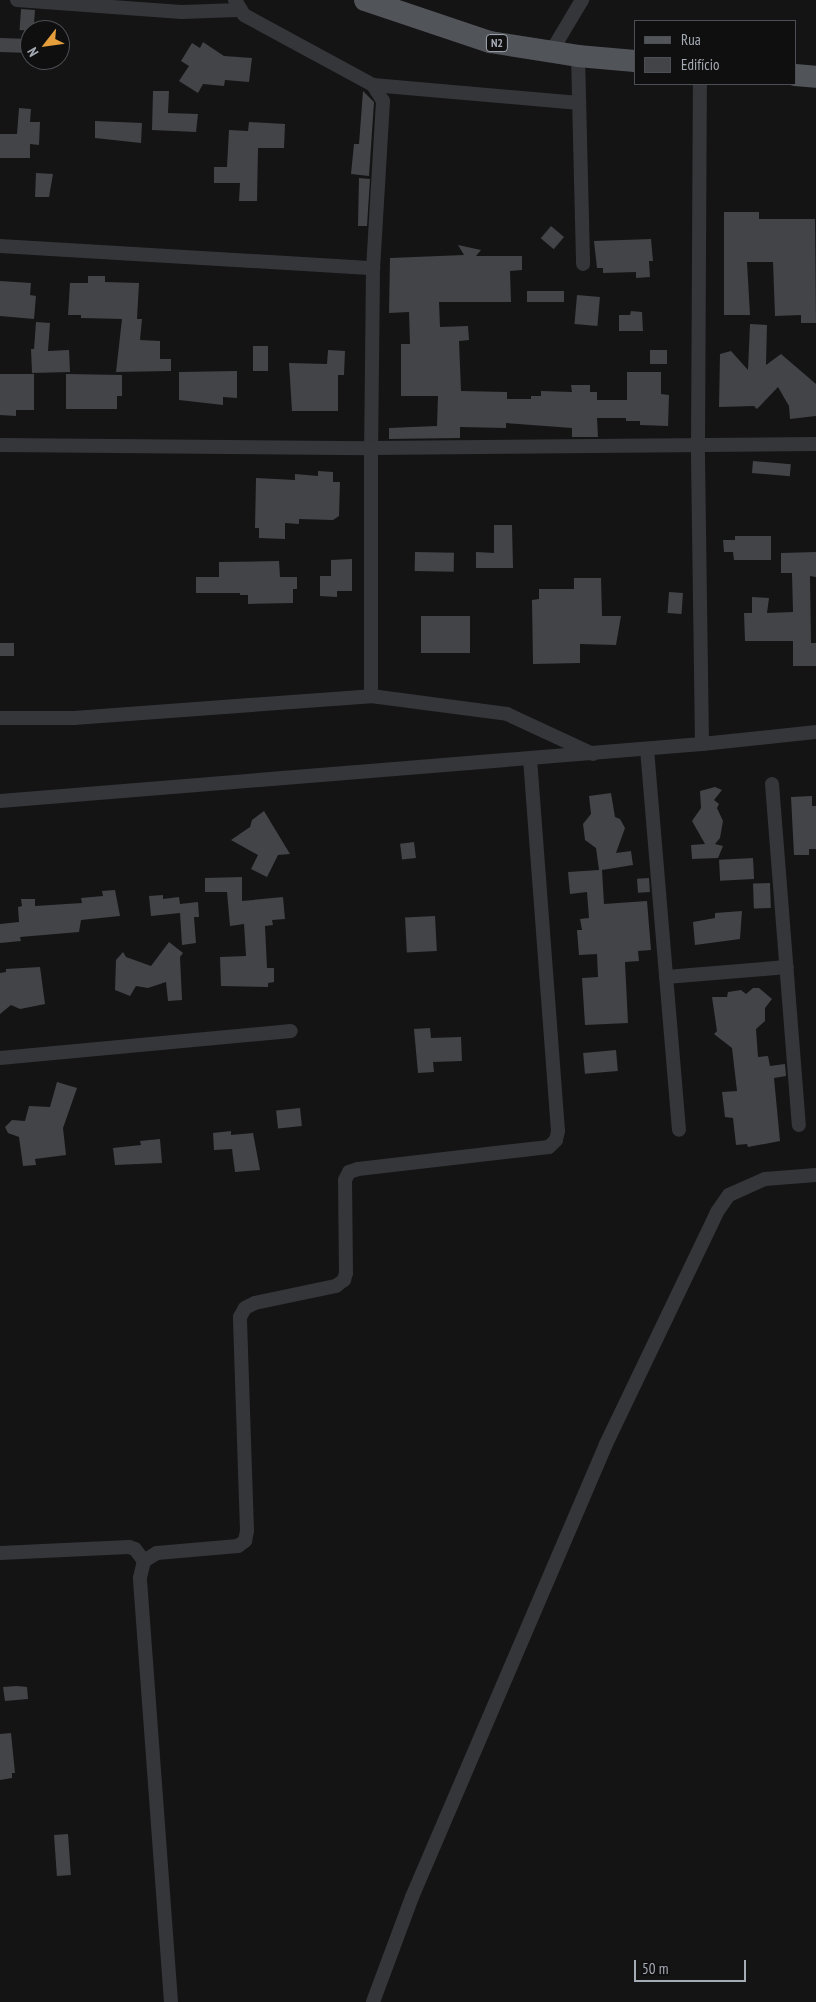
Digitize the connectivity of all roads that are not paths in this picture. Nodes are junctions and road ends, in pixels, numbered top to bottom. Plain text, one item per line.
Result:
1 (17, 0) edge
2 (365, 0) edge
3 (582, 0) edge
4 (236, 5) edge
5 (551, 52) junction
6 (578, 56) junction
7 (634, 61) edge
8 (700, 85) edge
9 (373, 86) junction
10 (579, 103) junction
11 (0, 246) edge
12 (583, 264) dead end
13 (373, 268) junction
14 (816, 444) edge
15 (0, 445) edge
16 (698, 445) junction
17 (372, 448) junction
18 (371, 696) junction
19 (0, 718) edge
20 (816, 732) edge
21 (702, 744) junction
22 (647, 749) junction
23 (594, 754) junction
24 (530, 760) junction
25 (772, 784) dead end
26 (0, 801) edge
27 (787, 967) junction
28 (666, 977) junction
29 (291, 1031) dead end
30 (0, 1058) edge
31 (799, 1125) dead end
32 (679, 1130) dead end
33 (816, 1175) edge
34 (0, 1553) edge
35 (144, 1561) junction
36 (171, 2002) edge
37 (373, 2002) edge

1 - 4 street
2 - 5 main road, N2
3 - 5 street
4 - 9 street
5 - 6 main road, N2
6 - 7 main road, N2
6 - 10 street
8 - 16 street
9 - 10 street
9 - 13 street
10 - 12 street
11 - 13 street
13 - 17 street
14 - 16 street
15 - 17 street
16 - 17 street
16 - 21 street
17 - 18 street
18 - 19 street
18 - 23 street
20 - 21 street
21 - 22 street
22 - 23 street
22 - 28 street
23 - 24 street
24 - 26 street
24 - 35 street
25 - 27 street
27 - 28 street
27 - 31 street
28 - 32 street
29 - 30 street
33 - 37 street
34 - 35 street
35 - 36 street

